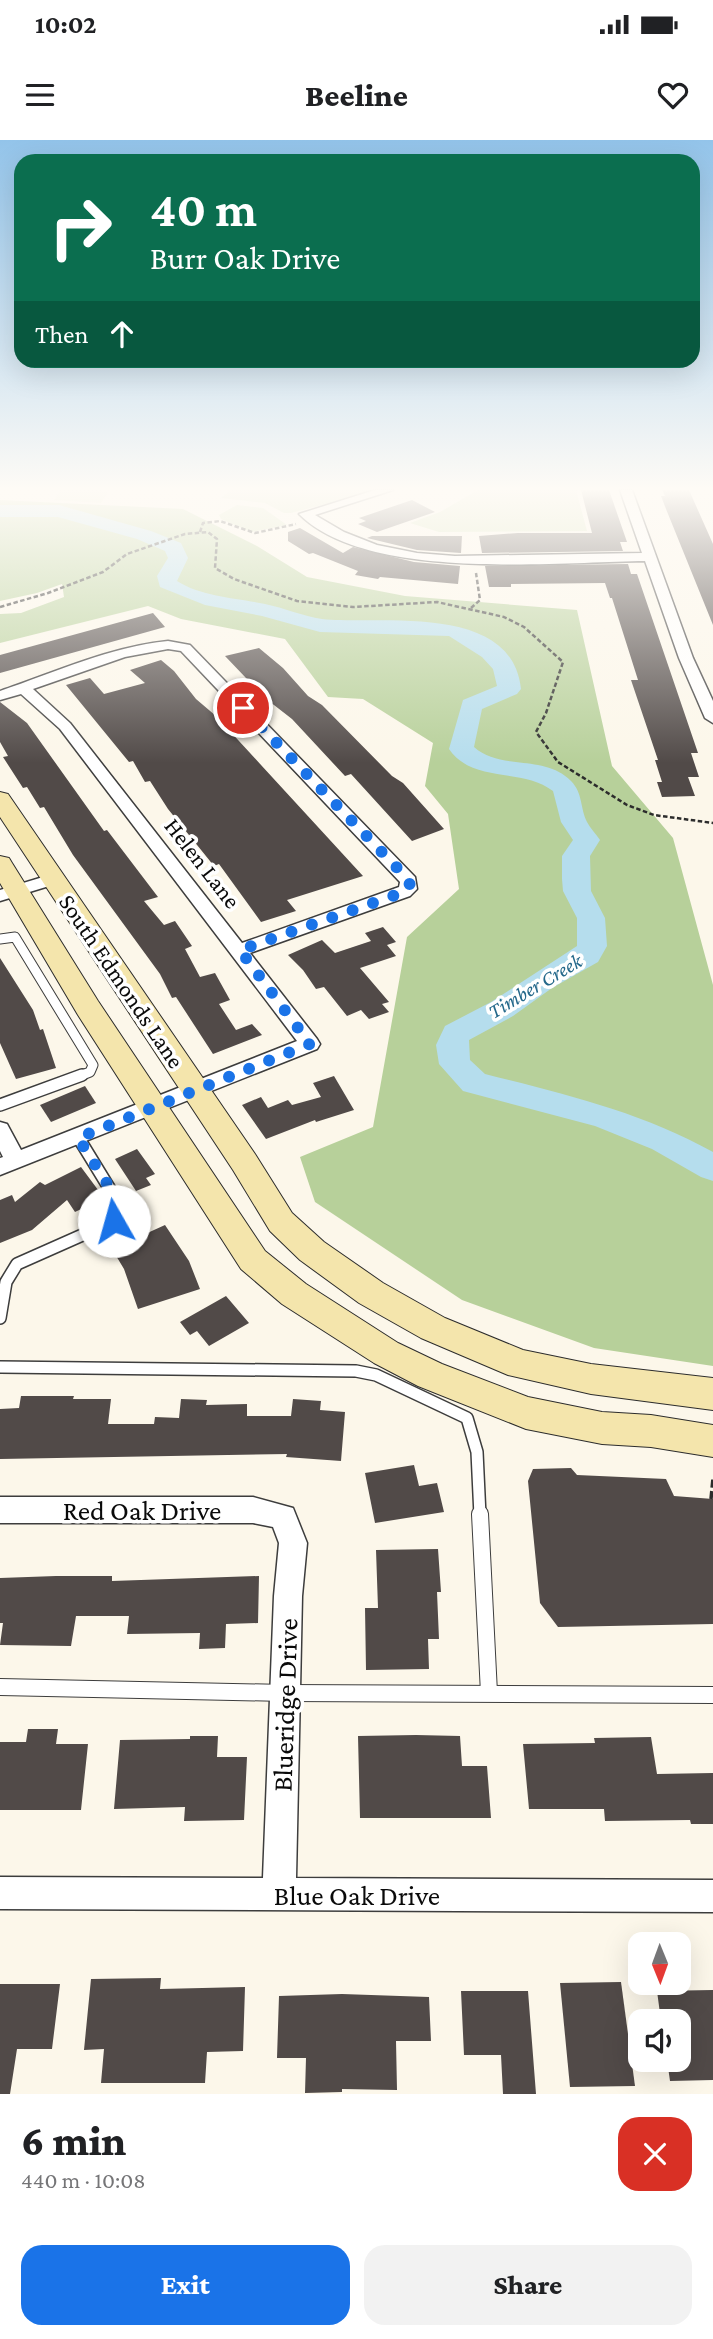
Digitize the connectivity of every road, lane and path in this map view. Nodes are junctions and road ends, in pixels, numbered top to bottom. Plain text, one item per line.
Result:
1 (79, 581) edge
2 (240, 581) edge
3 (477, 581) edge
4 (660, 581) edge
5 (0, 605) edge
6 (471, 608) junction
7 (23, 688) junction
8 (0, 696) edge
9 (713, 717) edge
10 (0, 799) edge
11 (713, 823) edge
12 (0, 863) edge
13 (53, 878) junction
14 (8, 893) edge
15 (0, 939) edge
16 (240, 950) junction
17 (195, 1090) junction
18 (0, 1105) edge
19 (155, 1107) junction
20 (0, 1130) edge
21 (78, 1138) junction
22 (8, 1164) edge
23 (0, 1318) edge
24 (0, 1367) edge
25 (713, 1394) edge
26 (713, 1441) edge
27 (713, 1478) edge
28 (711, 1499) edge
29 (0, 1510) edge
30 (283, 1517) joint
31 (0, 1687) edge
32 (285, 1692) junction
33 (489, 1693) junction
34 (713, 1695) edge
35 (0, 1893) edge
36 (279, 1896) junction
37 (713, 1896) edge

1 - 5 path
2 - 6 path
3 - 6 path
4 - 9 street
6 - 11 path
7 - 8 street
7 - 16 street, Helen Lane
7 - 16 street
10 - 13 main road, South Edmonds Lane
12 - 14 main road, South Edmonds Lane
13 - 14 street
13 - 17 main road, South Edmonds Lane
14 - 19 main road, South Edmonds Lane
15 - 18 lane
16 - 17 street, Helen Lane
17 - 19 street
17 - 25 main road, South Edmonds Lane
19 - 21 street
19 - 26 main road, South Edmonds Lane
20 - 22 street
21 - 22 street
21 - 23 lane
24 - 33 lane
27 - 28 path
29 - 30 street, Red Oak Drive
30 - 32 street, Blueridge Drive
31 - 32 lane
32 - 33 lane
32 - 36 street, Blueridge Drive
33 - 34 lane
35 - 36 street, Blue Oak Drive
36 - 37 street, Blue Oak Drive

